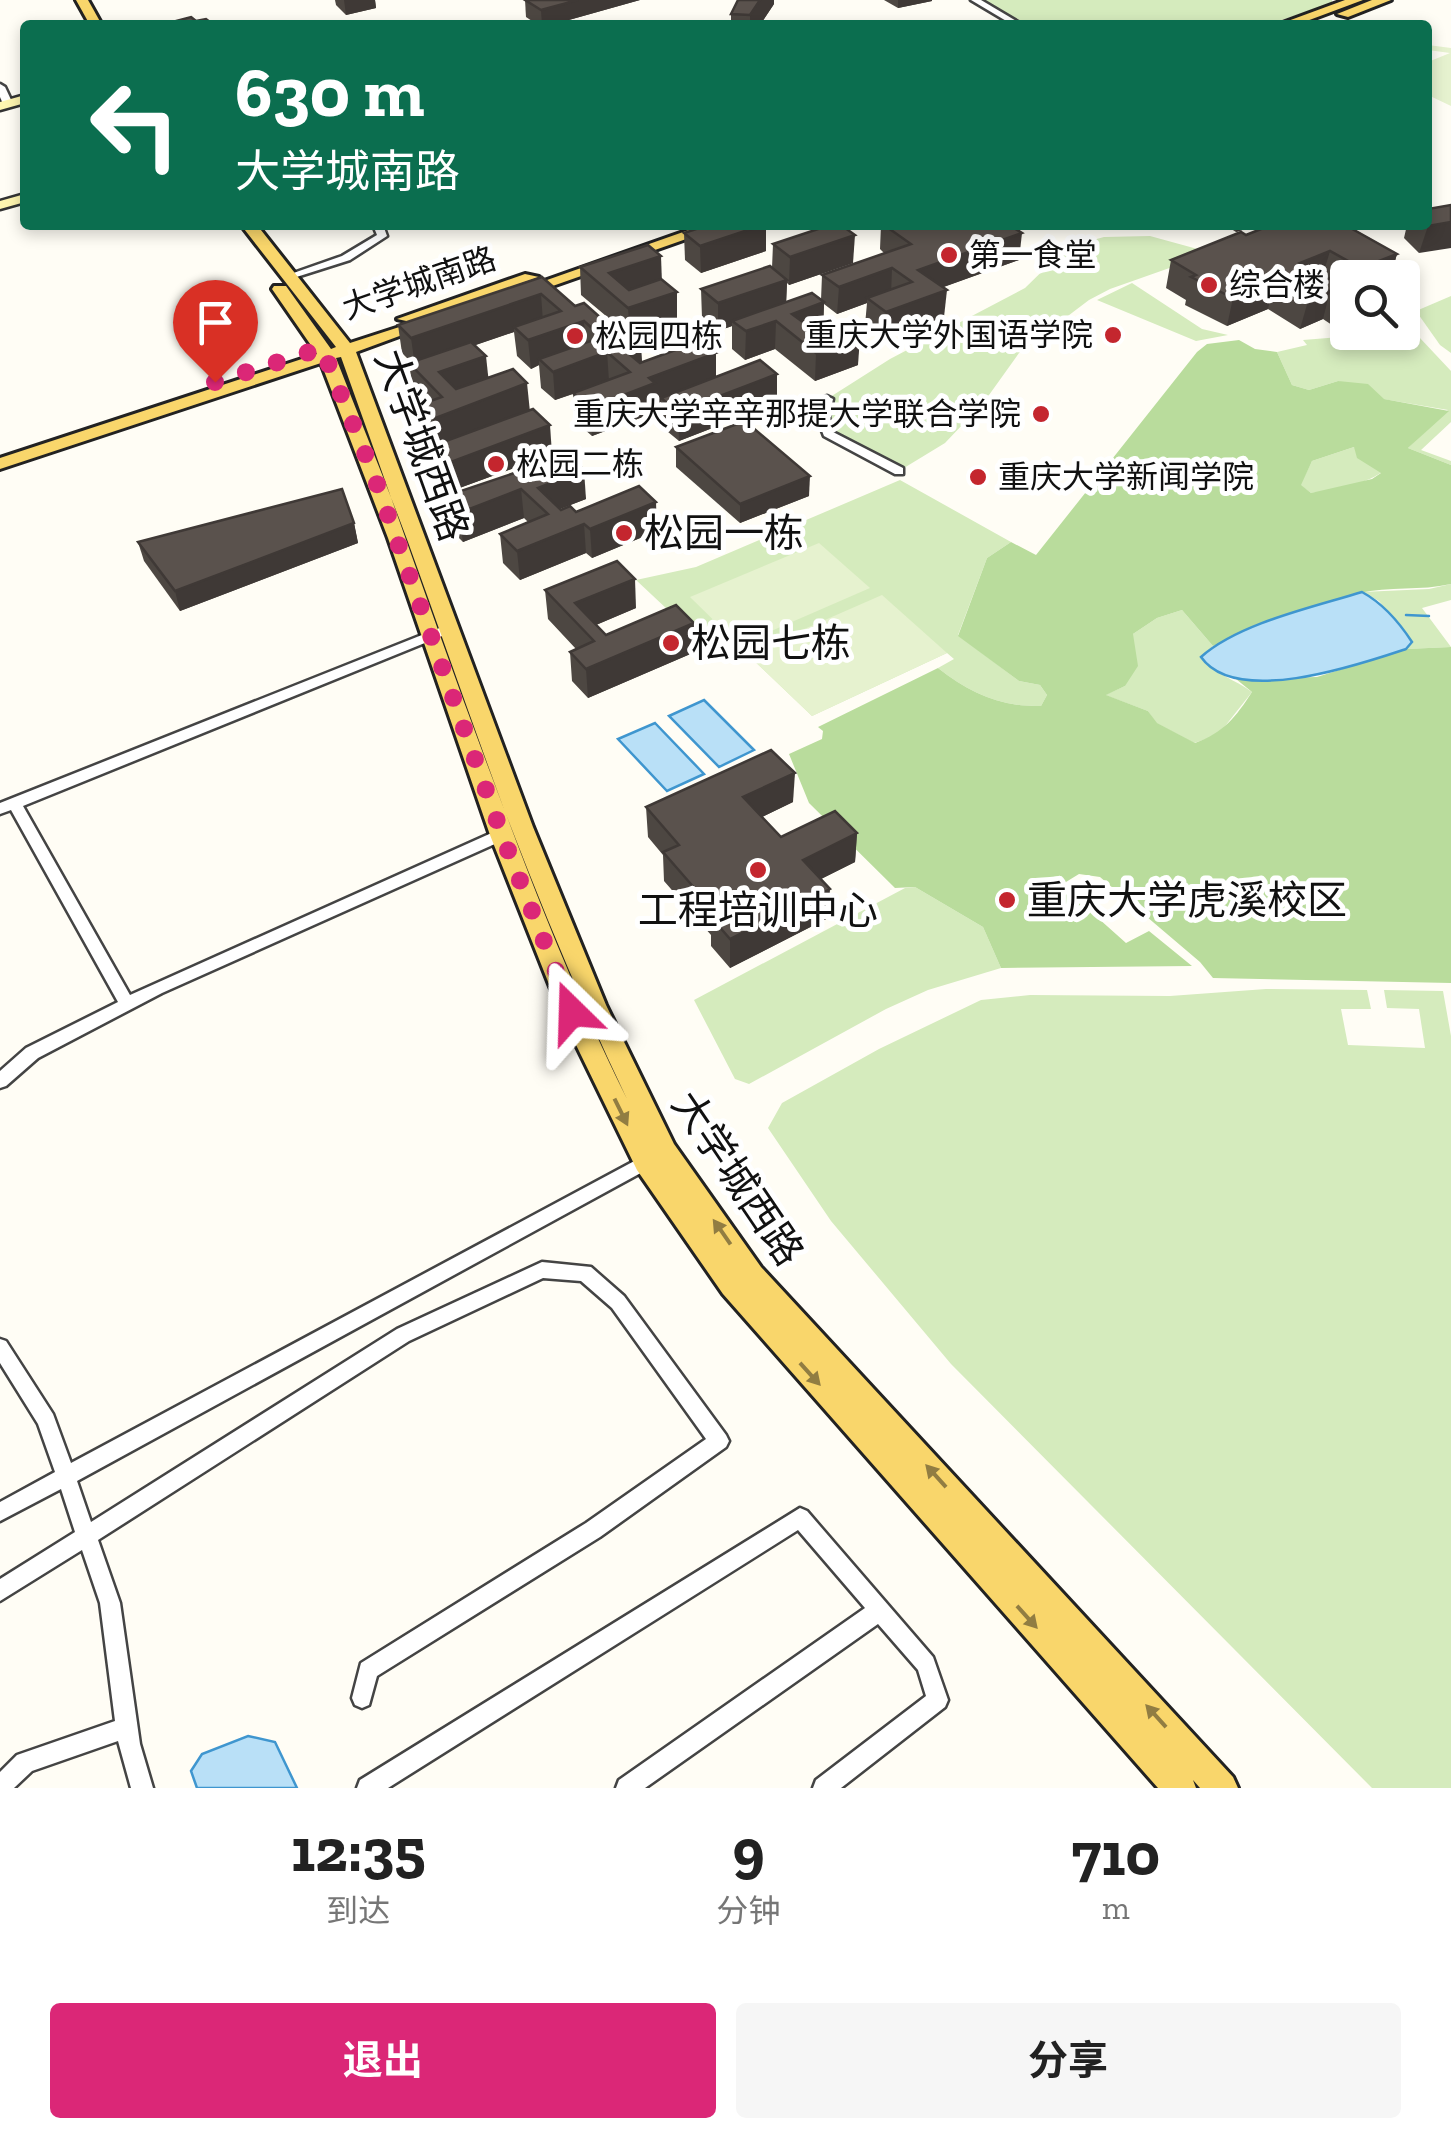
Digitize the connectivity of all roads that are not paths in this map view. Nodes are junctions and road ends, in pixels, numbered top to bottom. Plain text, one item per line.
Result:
1 (974, 0) edge
2 (1357, 0) edge
3 (1385, 0) edge
4 (1010, 20) edge
5 (1299, 20) edge
6 (1326, 20) edge
7 (0, 87) edge
8 (4, 105) edge
9 (238, 230) edge
10 (253, 230) edge
11 (380, 230) edge
12 (672, 230) edge
13 (703, 230) edge
14 (287, 277) junction
15 (335, 349) junction
16 (827, 400) dead end
17 (0, 453) edge
18 (0, 464) edge
19 (899, 471) dead end
20 (440, 632) junction
21 (7, 806) edge
22 (502, 835) junction
23 (127, 1004) junction
24 (0, 1081) edge
25 (656, 1157) junction
26 (0, 1346) edge
27 (66, 1476) junction
28 (0, 1512) edge
29 (88, 1538) junction
30 (0, 1591) edge
31 (880, 1610) junction
32 (362, 1698) dead end
33 (126, 1728) junction
34 (0, 1787) edge
35 (142, 1788) edge
36 (368, 1788) edge
37 (627, 1788) edge
38 (824, 1788) edge
39 (1180, 1788) edge
40 (1222, 1788) edge

1 - 4 street
2 - 5 main road
3 - 6 main road
7 - 8 street
9 - 15 main road, 大学城西路
10 - 14 main road, 大学城西路
11 - 14 street
12 - 15 main road, 大学城南路
13 - 15 main road, 大学城南路
14 - 15 main road, 大学城西路
15 - 17 main road, 大学城南路
15 - 18 main road, 大学城南路
15 - 20 main road, 大学城西路
16 - 19 street
20 - 21 street
20 - 22 main road, 大学城西路
20 - 25 main road, 大学城西路
21 - 23 street
22 - 23 street
22 -> 25 main road, 大学城西路
23 - 24 street
25 - 27 street
25 -> 39 main road, 大学城西路
40 -> 25 main road, 大学城西路
26 - 27 street
27 - 28 street
27 - 29 street
29 - 30 street
29 - 32 street
29 - 33 street
31 - 36 street
31 - 37 street
31 - 38 street
33 - 34 street
33 - 35 street

